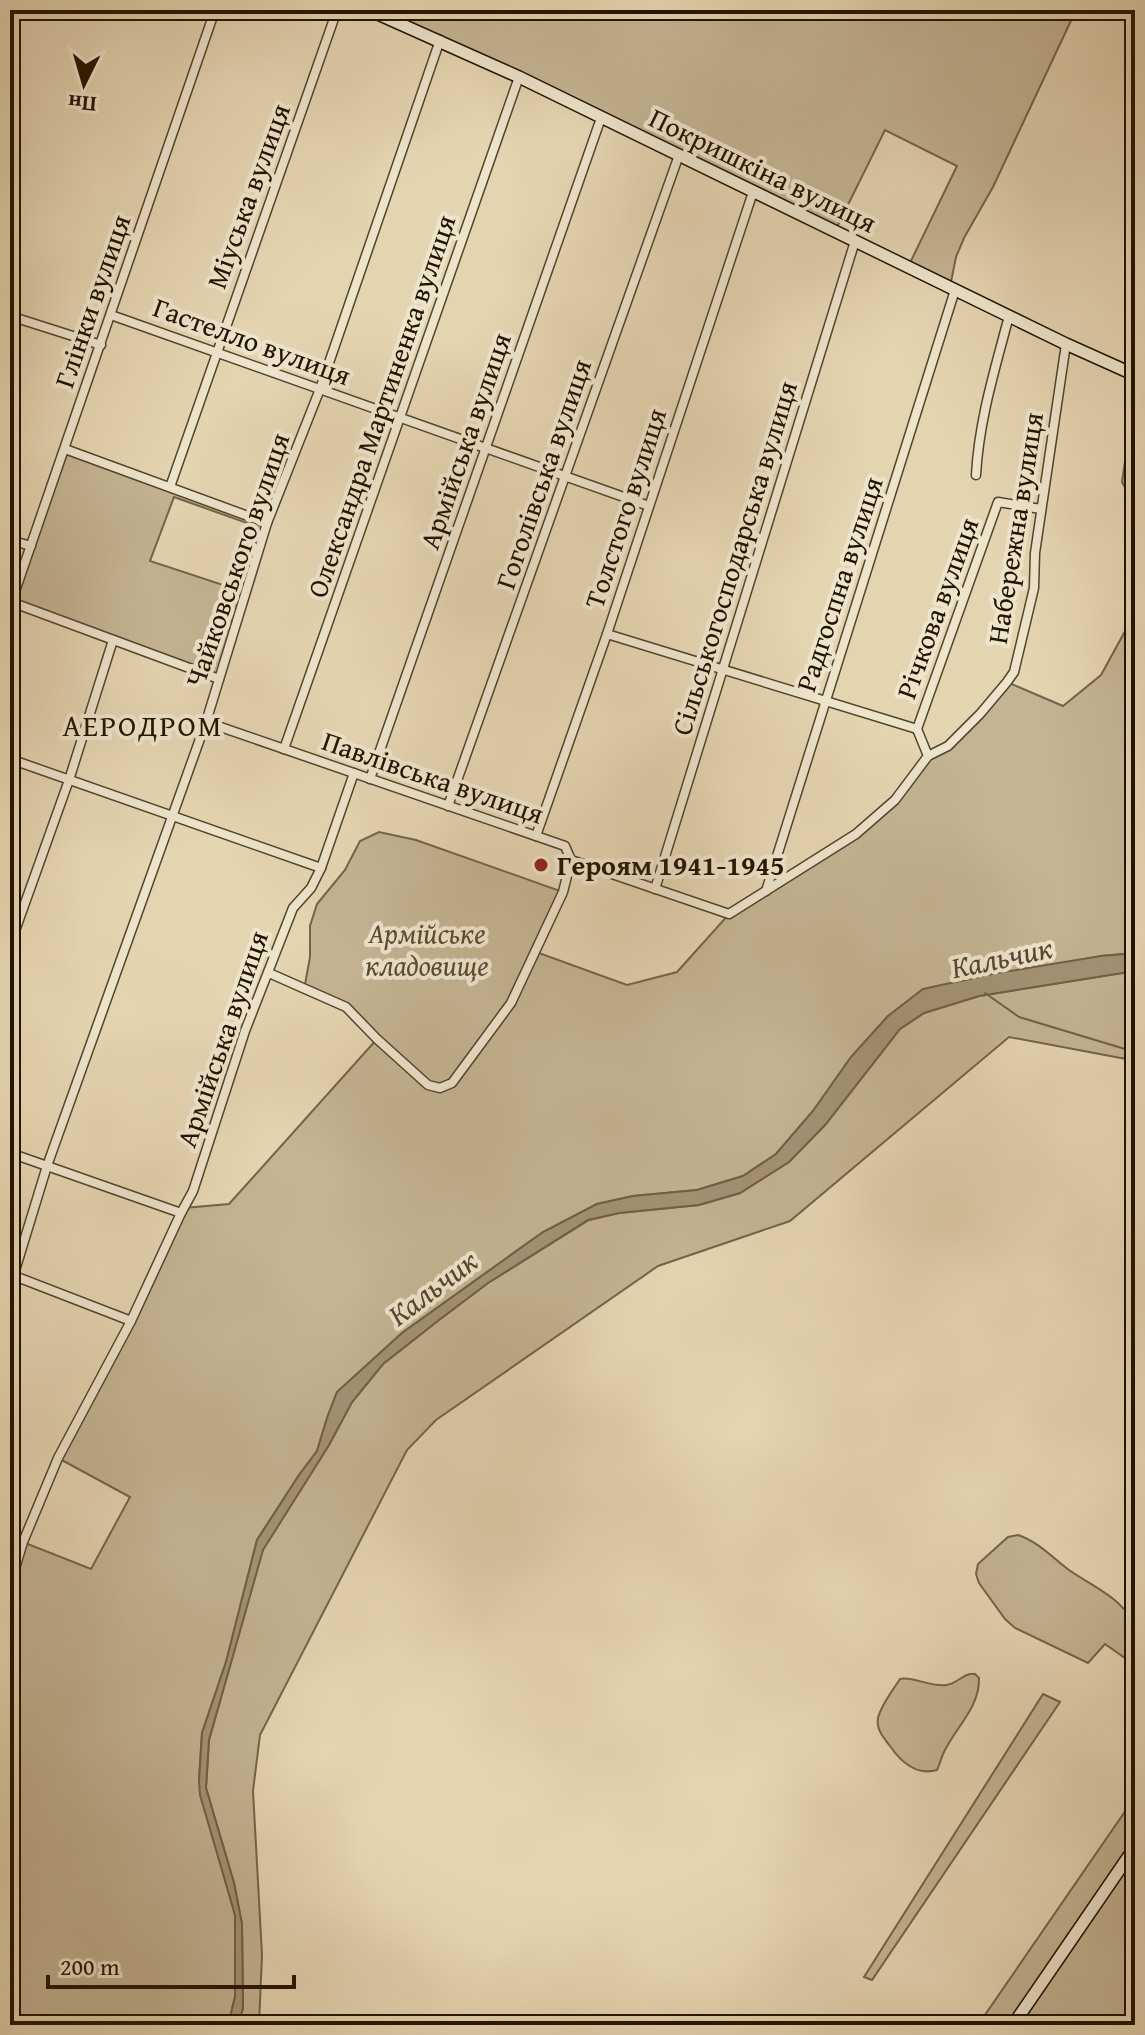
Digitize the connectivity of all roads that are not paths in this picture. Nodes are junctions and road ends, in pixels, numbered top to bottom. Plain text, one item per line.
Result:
1 (215, 10) edge
2 (337, 10) edge
3 (369, 10) edge
4 (440, 40) junction
5 (519, 77) junction
6 (601, 118) junction
7 (679, 155) junction
8 (753, 192) junction
9 (855, 241) junction
10 (955, 290) junction
11 (111, 315) junction
12 (10, 316) edge
13 (1009, 316) junction
14 (1066, 344) junction
15 (101, 345) junction
16 (216, 352) junction
17 (1135, 375) edge
18 (320, 389) junction
19 (401, 418) junction
20 (485, 448) junction
21 (65, 449) junction
22 (976, 475) dead end
23 (566, 477) junction
24 (170, 487) junction
25 (649, 506) junction
26 (1041, 509) junction
27 (267, 523) junction
28 (10, 540) edge
29 (31, 546) junction
30 (11, 604) edge
31 (607, 634) junction
32 (113, 640) junction
33 (722, 669) junction
34 (219, 679) junction
35 (826, 701) junction
36 (206, 722) junction
37 (917, 729) junction
38 (284, 749) junction
39 (928, 756) junction
40 (10, 759) edge
41 (354, 773) junction
42 (370, 779) junction
43 (69, 780) junction
44 (448, 806) junction
45 (172, 816) junction
46 (536, 836) junction
47 (571, 860) junction
48 (321, 868) junction
49 (655, 889) junction
50 (765, 891) junction
51 (10, 945) edge
52 (269, 973) junction
53 (10, 1153) edge
54 (47, 1166) junction
55 (181, 1213) junction
56 (12, 1275) edge
57 (10, 1287) edge
58 (131, 1321) junction
59 (10, 1585) edge
60 (1135, 1847) edge
61 (1013, 2025) edge

1 - 11 street, Глінки вулиця
2 - 16 street, Міуська вулиця
3 - 4 street, Покришкіна вулиця
4 - 5 street, Покришкіна вулиця
4 - 18 street, Чайковського вулиця
5 - 6 street, Покришкіна вулиця
5 - 19 street, Олександра Мартиненка вулиця
6 - 7 street, Покришкіна вулиця
6 - 20 street, Армійська вулиця
7 - 8 street, Покришкіна вулиця
7 - 23 street, Гоголівська вулиця
8 - 9 street, Покришкіна вулиця
8 - 25 street, Толстого вулиця
9 - 10 street, Покришкіна вулиця
9 - 33 street, Сільськогосподарська вулиця
10 - 13 street, Покришкіна вулиця
10 - 35 street, Радгоспна вулиця
11 - 15 street, Глінки вулиця
11 - 16 street, Гастелло вулиця
12 - 15 street
13 - 14 street, Покришкіна вулиця
13 - 22 street
14 - 17 street, Покришкіна вулиця
14 - 26 street, Набережна вулиця
15 - 21 street, Глінки вулиця
16 - 18 street, Гастелло вулиця
16 - 24 street, Міуська вулиця
18 - 19 street, Гастелло вулиця
18 - 27 street, Чайковського вулиця
19 - 20 street, Гастелло вулиця
19 - 38 street, Олександра Мартиненка вулиця
20 - 23 street, Гастелло вулиця
20 - 42 street, Армійська вулиця
21 - 24 street
21 - 29 street, Глінки вулиця
23 - 25 street, Гастелло вулиця
23 - 44 street, Гоголівська вулиця
24 - 27 street
25 - 31 street, Толстого вулиця
26 - 37 street, Річкова вулиця
26 - 39 street, Набережна вулиця
27 - 34 street, Чайковського вулиця
28 - 29 street
29 - 30 street, Глінки вулиця
30 - 32 street
31 - 33 street
31 - 46 street, Толстого вулиця
32 - 34 street
32 - 43 street
33 - 35 street
33 - 49 street, Сільськогосподарська вулиця
34 - 36 street, Чайковського вулиця
35 - 37 street
35 - 50 street, Радгоспна вулиця
36 - 38 street, Павлівська вулиця
36 - 45 street, Чайковського вулиця
37 - 39 street
38 - 41 street, Павлівська вулиця
39 - 50 street, Набережна вулиця
40 - 43 street
41 - 42 street, Павлівська вулиця
41 - 48 street, Армійська вулиця
42 - 44 street, Павлівська вулиця
43 - 45 street
43 - 51 street
44 - 46 street, Павлівська вулиця
45 - 48 street
45 - 54 street, Чайковського вулиця
46 - 47 street, Павлівська вулиця
47 - 49 street, Павлівська вулиця
47 - 52 street
48 - 52 street, Армійська вулиця
49 - 50 street, Павлівська вулиця
52 - 55 street, Армійська вулиця
53 - 54 street
54 - 55 street
54 - 56 street, Чайковського вулиця
55 - 58 street, Армійська вулиця
56 - 57 street, Чайковського вулиця
56 - 58 street
58 - 59 street, Армійська вулиця
60 - 61 street

